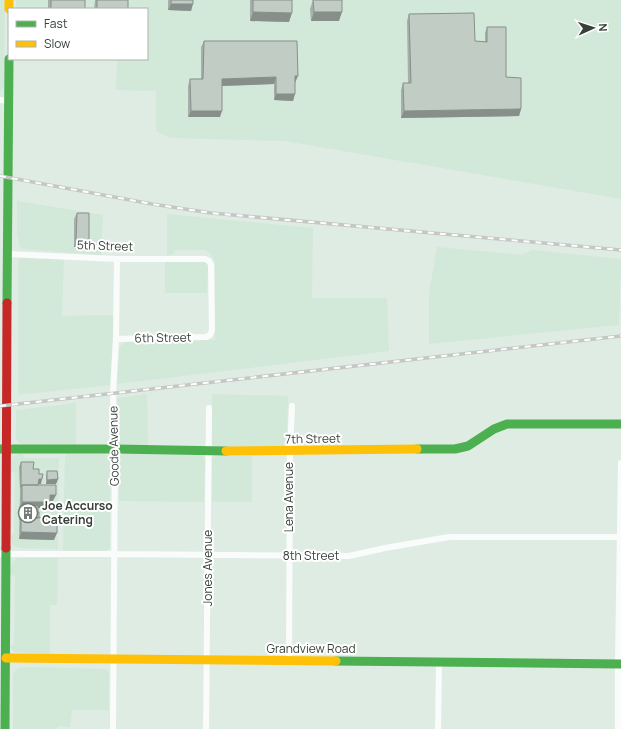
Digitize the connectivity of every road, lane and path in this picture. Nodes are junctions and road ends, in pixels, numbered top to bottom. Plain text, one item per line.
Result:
1 (9, 60) edge
2 (4, 101) edge
3 (4, 254) edge
4 (117, 259) junction
5 (210, 335) joint
6 (116, 339) junction
7 (3, 340) edge
8 (292, 406) dead end
9 (209, 408) dead end
10 (621, 424) edge
11 (3, 449) edge
12 (115, 449) junction
13 (209, 451) junction
14 (290, 451) junction
15 (621, 463) edge
16 (621, 537) edge
17 (3, 554) edge
18 (113, 554) junction
19 (208, 555) junction
20 (289, 555) junction
21 (3, 658) edge
22 (113, 659) junction
23 (289, 660) junction
24 (208, 661) junction
25 (439, 662) junction
26 (620, 664) edge
27 (5, 729) edge
28 (113, 729) edge
29 (206, 729) edge
30 (438, 729) edge
31 (618, 729) edge

1 - 2 street
2 - 3 street
3 - 4 street, 5th Street
3 - 7 street
4 - 5 street, 5th Street
4 - 6 street, Goode Avenue
5 - 6 street, 6th Street
6 - 12 street, Goode Avenue
7 - 11 street
8 - 14 street, Lena Avenue
9 - 13 street, Jones Avenue
10 - 14 street, 7th Street
11 - 12 street, 7th Street
11 - 17 street
12 - 13 street, 7th Street
12 - 18 street, Goode Avenue
13 - 14 street, 7th Street
13 - 19 street, Jones Avenue
14 - 20 street, Lena Avenue
15 - 16 street
16 - 20 street, 8th Street
16 - 26 street
17 - 18 street, 8th Street
17 - 21 street
18 - 19 street, 8th Street
18 - 22 street, Goode Avenue
19 - 20 street, 8th Street
19 - 24 street, Jones Avenue
20 - 23 street, Lena Avenue
21 - 22 street, Grandview Road
21 - 27 street
22 - 24 street, Grandview Road
22 - 28 street, Goode Avenue
23 - 24 street, Grandview Road
23 - 25 street, Grandview Road
24 - 29 street, Jones Avenue
25 - 26 street, Grandview Road
25 - 30 street
26 - 31 street

